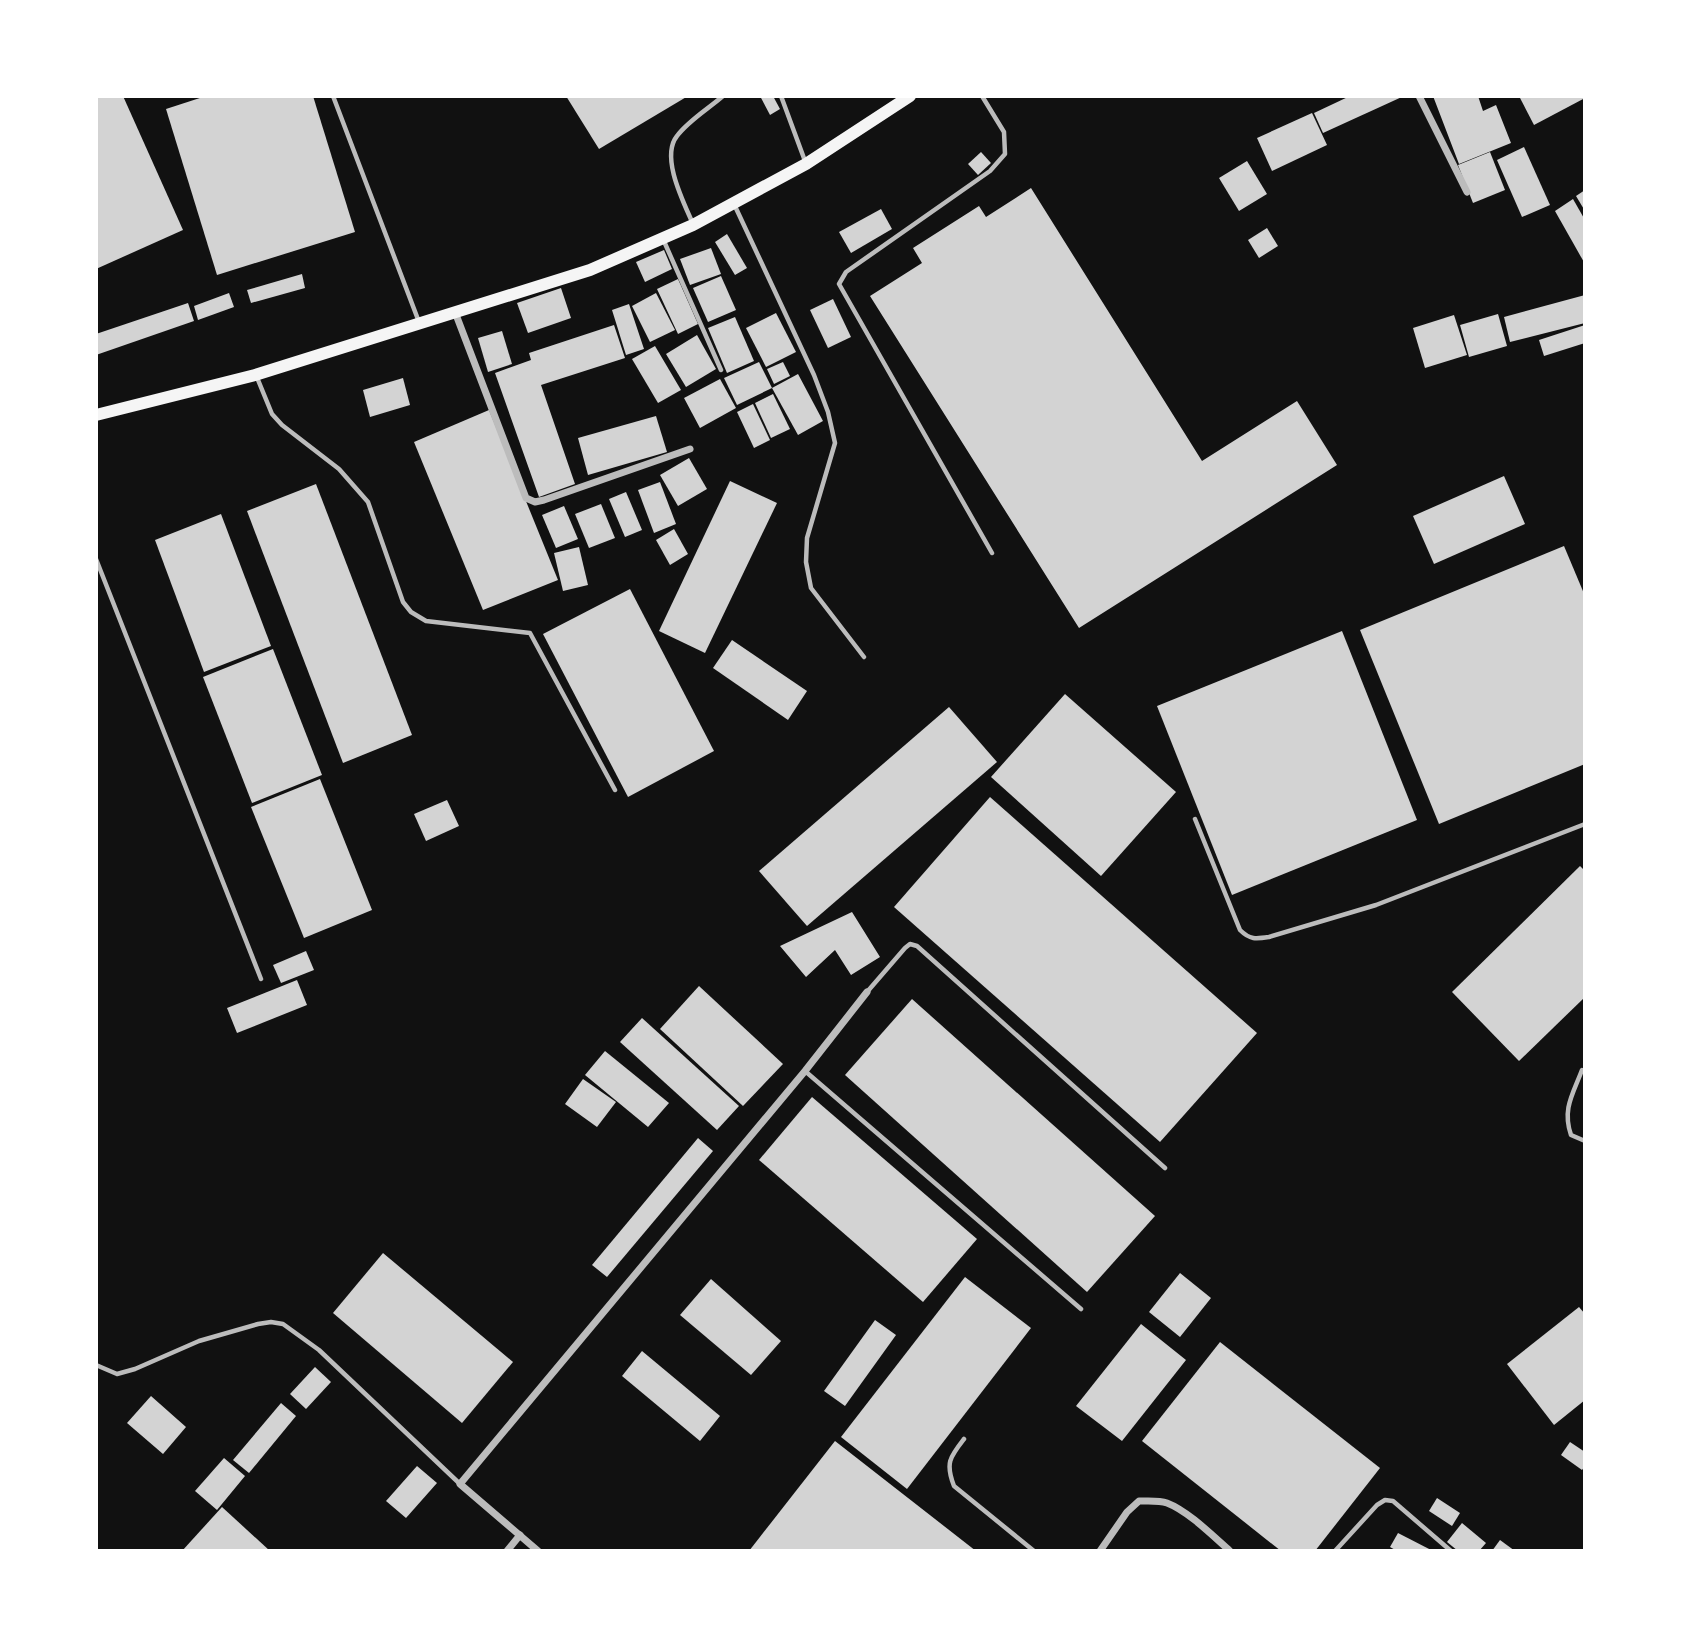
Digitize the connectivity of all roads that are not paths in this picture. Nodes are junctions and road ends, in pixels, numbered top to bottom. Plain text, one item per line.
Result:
1 (333, 96) edge
2 (723, 96) edge
3 (780, 96) edge
4 (910, 96) edge
5 (982, 96) edge
6 (1419, 96) edge
7 (806, 164) junction
8 (1467, 192) dead end
9 (733, 203) junction
10 (693, 225) junction
11 (663, 238) junction
12 (455, 312) junction
13 (420, 323) junction
14 (721, 370) dead end
15 (256, 375) junction
16 (96, 415) edge
17 (690, 449) dead end
18 (992, 553) dead end
19 (96, 559) edge
20 (864, 657) dead end
21 (615, 790) dead end
22 (1195, 818) dead end
23 (1585, 824) edge
24 (261, 979) dead end
25 (867, 992) joint
26 (1582, 1070) dead end
27 (805, 1071) junction
28 (1585, 1141) edge
29 (1166, 1168) dead end
30 (1081, 1309) dead end
31 (96, 1365) edge
32 (964, 1438) dead end
33 (460, 1483) junction
34 (520, 1535) junction
35 (507, 1551) edge
36 (538, 1551) edge
37 (1034, 1551) edge
38 (1100, 1551) edge
39 (1230, 1551) edge
40 (1335, 1551) edge
41 (1451, 1551) edge

1 - 13 lane
2 - 10 lane
3 - 7 lane
4 - 7 main road
5 - 18 lane
6 - 8 street
7 - 9 main road
9 - 10 main road
9 - 20 lane
10 - 11 main road
11 - 12 main road
11 - 14 lane
12 - 13 main road
12 - 17 street
13 - 15 main road
15 - 16 main road
15 - 21 lane
19 - 24 lane
22 - 23 lane
25 - 27 street
25 - 29 lane
26 - 28 lane
27 - 30 lane
27 - 33 street
31 - 33 lane
32 - 37 lane
33 - 34 street
34 - 35 street
34 - 36 street
38 - 39 street
40 - 41 lane

